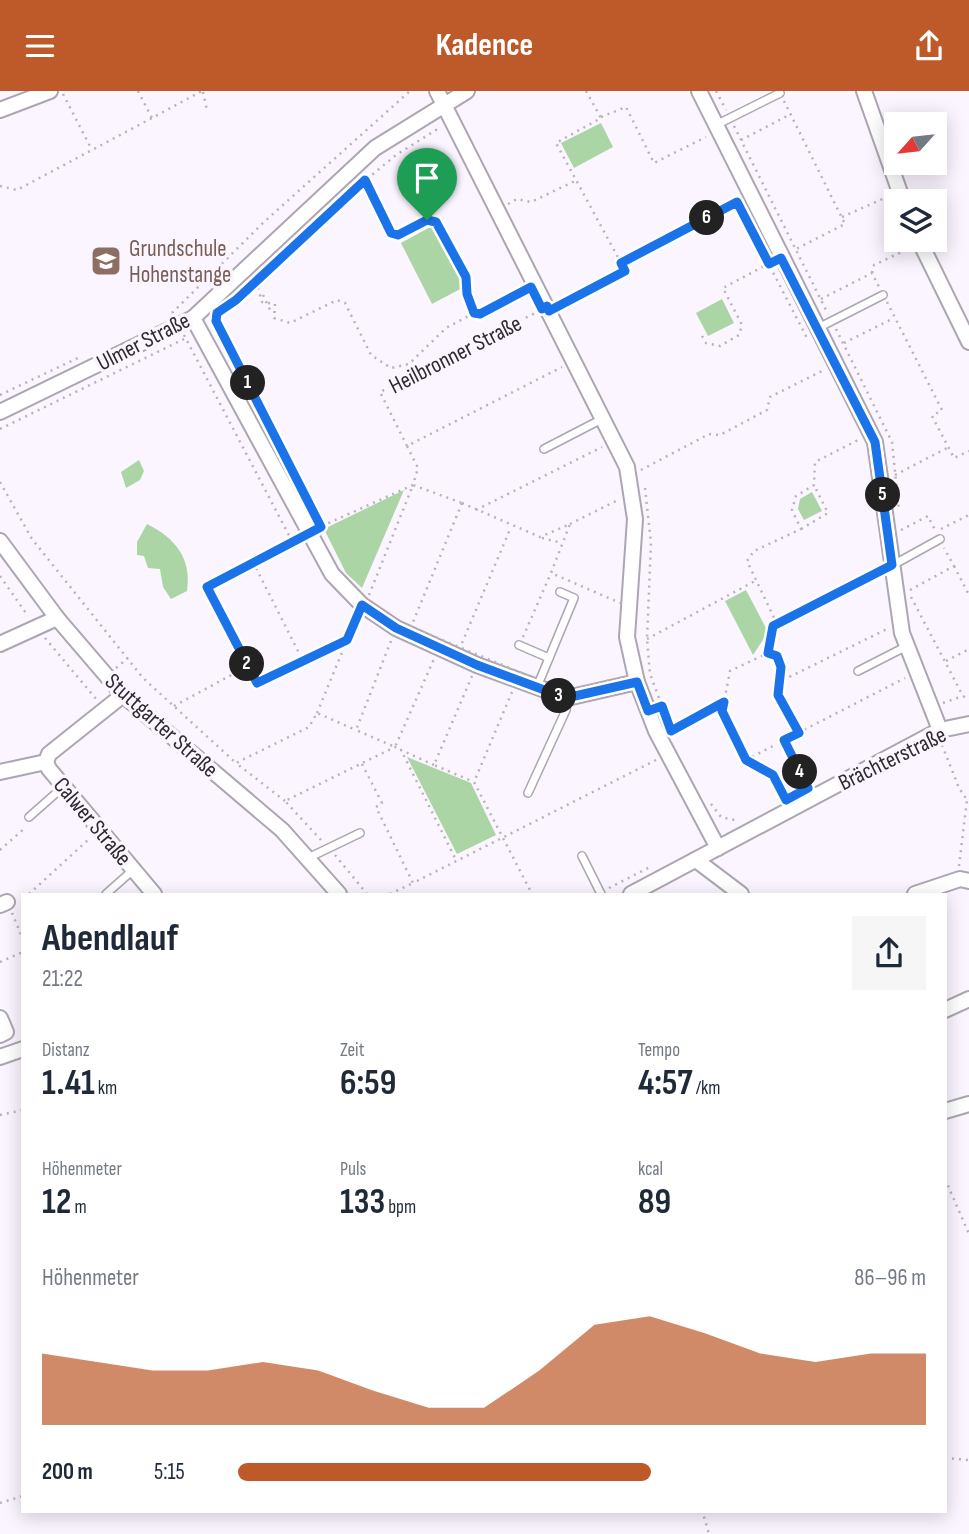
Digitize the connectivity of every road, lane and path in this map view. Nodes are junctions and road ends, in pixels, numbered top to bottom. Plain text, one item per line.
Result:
1 (50, 91) edge
2 (62, 91) edge
3 (138, 91) edge
4 (202, 91) edge
5 (410, 91) edge
6 (467, 91) edge
7 (586, 91) edge
8 (699, 91) edge
9 (864, 91) edge
10 (780, 93) edge
11 (440, 97) edge
12 (0, 110) edge
13 (206, 110) dead end
14 (791, 114) junction
15 (152, 118) junction
16 (601, 118) junction
17 (717, 128) junction
18 (445, 132) dead end
19 (741, 140) dead end
20 (92, 150) junction
21 (365, 180) junction
22 (575, 181) junction
23 (0, 185) edge
24 (898, 189) edge
25 (742, 198) junction
26 (884, 203) edge
27 (498, 208) junction
28 (842, 217) junction
29 (796, 249) dead end
30 (899, 252) edge
31 (925, 252) edge
32 (775, 261) junction
33 (621, 263) junction
34 (872, 273) junction
35 (256, 281) junction
36 (531, 287) dead end
37 (883, 295) junction
38 (821, 299) dead end
39 (267, 302) junction
40 (548, 309) junction
41 (474, 313) junction
42 (272, 314) junction
43 (192, 318) junction
44 (894, 318) junction
45 (179, 325) junction
46 (817, 329) junction
47 (702, 336) dead end
48 (969, 342) edge
49 (843, 344) dead end
50 (811, 347) dead end
51 (86, 354) dead end
52 (574, 361) junction
53 (836, 365) junction
54 (0, 395) edge
55 (0, 412) edge
56 (603, 418) junction
57 (852, 429) dead end
58 (858, 440) junction
59 (614, 441) junction
60 (407, 446) junction
61 (948, 447) junction
62 (544, 449) dead end
63 (862, 449) dead end
64 (969, 451) edge
65 (635, 473) junction
66 (0, 482) edge
67 (881, 482) junction
68 (412, 485) junction
69 (814, 485) junction
70 (303, 491) dead end
71 (627, 495) dead end
72 (462, 503) junction
73 (476, 510) junction
74 (969, 515) edge
75 (570, 524) junction
76 (511, 526) junction
77 (801, 529) junction
78 (309, 532) junction
79 (938, 535) joint
80 (540, 537) junction
81 (0, 541) edge
82 (292, 541) junction
83 (562, 543) junction
84 (253, 562) junction
85 (892, 565) junction
86 (954, 566) dead end
87 (551, 573) junction
88 (0, 576) edge
89 (756, 581) junction
90 (907, 591) dead end
91 (560, 592) dead end
92 (626, 593) dead end
93 (969, 595) edge
94 (365, 602) junction
95 (625, 605) junction
96 (57, 618) junction
97 (777, 624) junction
98 (894, 625) dead end
99 (403, 626) junction
100 (36, 628) junction
101 (647, 639) junction
102 (347, 640) junction
103 (0, 644) edge
104 (519, 645) joint
105 (460, 646) junction
106 (907, 646) junction
107 (439, 648) junction
108 (969, 649) edge
109 (768, 653) junction
110 (549, 658) junction
111 (303, 661) junction
112 (946, 661) junction
113 (477, 665) junction
114 (248, 666) junction
115 (858, 671) dead end
116 (913, 674) dead end
117 (517, 680) junction
118 (637, 682) junction
119 (779, 682) junction
120 (538, 683) junction
121 (123, 695) junction
122 (963, 696) junction
123 (566, 698) junction
124 (969, 700) edge
125 (724, 702) junction
126 (174, 706) junction
127 (931, 707) junction
128 (104, 709) junction
129 (648, 711) junction
130 (317, 713) junction
131 (969, 723) edge
132 (356, 730) junction
133 (940, 730) junction
134 (671, 731) dead end
135 (799, 733) junction
136 (784, 740) junction
137 (395, 747) junction
138 (401, 750) junction
139 (665, 755) dead end
140 (746, 760) junction
141 (46, 761) junction
142 (236, 763) junction
143 (362, 764) junction
144 (434, 765) junction
145 (0, 772) edge
146 (474, 782) junction
147 (64, 786) junction
148 (528, 793) dead end
149 (706, 797) dead end
150 (813, 798) junction
151 (968, 799) edge
152 (786, 800) dead end
153 (285, 801) junction
154 (29, 817) joint
155 (742, 822) dead end
156 (100, 829) junction
157 (359, 832) dead end
158 (502, 837) junction
159 (328, 848) junction
160 (718, 848) junction
161 (0, 850) edge
162 (582, 856) dead end
163 (308, 859) junction
164 (696, 860) junction
165 (456, 861) junction
166 (659, 863) dead end
167 (134, 870) junction
168 (965, 880) edge
169 (413, 883) junction
170 (30, 893) edge
171 (107, 893) edge
172 (153, 893) edge
173 (338, 893) edge
174 (366, 893) edge
175 (392, 893) edge
176 (531, 893) edge
177 (601, 893) edge
178 (633, 893) edge
179 (740, 893) edge
180 (919, 893) edge
181 (21, 953) edge
182 (0, 962) edge
183 (969, 999) edge
184 (947, 1009) edge
185 (0, 1018) edge
186 (0, 1035) edge
187 (21, 1050) edge
188 (0, 1057) edge
189 (969, 1104) edge
190 (21, 1110) edge
191 (947, 1113) edge
192 (0, 1115) edge
193 (947, 1184) edge
194 (969, 1234) edge
195 (947, 1458) edge
196 (969, 1460) edge
197 (21, 1497) edge
198 (0, 1503) edge
199 (703, 1513) edge
200 (709, 1534) edge

1 - 12 street
2 - 20 path
3 - 15 path
4 - 13 path
4 - 15 path
5 - 45 path
6 - 11 street, Ulmer Straße
7 - 16 path
8 - 17 street
9 - 24 street
10 - 14 path
10 - 17 lane
11 - 27 street, Heilbronner Straße
11 - 43 street, Ulmer Straße
14 - 19 path
14 - 28 path
15 - 20 path
16 - 17 path
16 - 22 path
17 - 25 street
18 - 21 path
20 - 23 path
21 - 35 path
21 - 41 path
22 - 27 path
22 - 33 path
25 - 32 street
25 - 32 path
25 - 33 path
26 - 28 path
27 - 40 street, Heilbronner Straße
28 - 29 path
30 - 34 path
31 - 48 street
32 - 46 street
32 - 47 path
32 - 50 path
33 - 40 path
34 - 37 path
34 - 38 path
35 - 39 path
35 - 70 path
36 - 41 path
37 - 44 path
37 - 46 lane
39 - 42 path
39 - 42 path
40 - 52 street, Heilbronner Straße
40 - 60 path, Heilbronner Straße
41 - 42 path
43 - 45 street, Ulmer Straße
43 - 78 street
44 - 49 path
44 - 61 path
45 - 55 street, Ulmer Straße
45 - 82 path
46 - 53 street
51 - 54 path
52 - 56 street, Heilbronner Straße
52 - 60 path
53 - 65 path
53 - 67 street
56 - 59 street, Heilbronner Straße
56 - 62 lane
57 - 58 path
58 - 63 path
58 - 69 path
59 - 65 street, Heilbronner Straße
59 - 73 path
60 - 68 path, Heilbronner Straße
61 - 64 path
61 - 67 path
65 - 101 path
65 - 118 street, Heilbronner Straße
66 - 126 path
67 - 85 street
68 - 72 path
68 - 78 path
68 - 94 path
69 - 77 path
69 - 77 path
71 - 75 path
72 - 73 path
72 - 99 path
73 - 76 path
74 - 79 path
75 - 80 path
75 - 83 path
76 - 80 path
76 - 105 path
77 - 89 path
78 - 82 path
78 - 94 street
79 - 85 lane
80 - 83 path
81 - 96 street, Stuttgarter Straße
82 - 84 path
83 - 87 path
84 - 111 path
84 - 114 path
85 - 97 path
85 - 106 street
86 - 93 path
87 - 95 path
87 - 104 path
88 - 100 path
89 - 97 path
89 - 101 path
90 - 112 path
91 - 110 lane
92 - 95 path
94 - 99 street
94 - 102 path
95 - 120 path
96 - 100 street
96 - 121 street, Stuttgarter Straße
97 - 109 path
98 - 119 path
99 - 105 path
99 - 107 street
99 - 132 path
100 - 103 street
100 - 128 path
101 - 129 path
102 - 111 path
102 - 130 path
104 - 110 lane
105 - 120 path
106 - 115 lane
106 - 127 street
107 - 113 street
107 - 137 path
108 - 112 path
109 - 119 path
109 - 125 path
110 - 120 lane
111 - 114 path
112 - 122 path
113 - 117 street
113 - 144 path
114 - 126 path
116 - 135 path
117 - 120 street
117 - 146 path
118 - 123 street
118 - 129 street, Heilbronner Straße
119 - 135 path
120 - 123 street
121 - 128 street, Calwer Straße
121 - 163 street, Stuttgarter Straße
122 - 124 path
122 - 127 path
123 - 148 lane
125 - 134 path
125 - 140 path
126 - 142 path
127 - 133 street
128 - 141 street, Calwer Straße
129 - 160 street, Heilbronner Straße
130 - 132 path
130 - 142 path
131 - 133 street, Brächterstraße
132 - 137 path
133 - 150 street, Brächterstraße
133 - 151 path
135 - 136 path
136 - 140 path
136 - 150 lane
137 - 138 path
137 - 143 path
138 - 144 path
138 - 165 path
139 - 158 path
140 - 152 path
141 - 145 street
141 - 147 street, Calwer Straße
142 - 153 path
143 - 153 path
143 - 169 path
144 - 146 path
146 - 158 path
147 - 154 lane
147 - 156 street, Calwer Straße
149 - 155 path
150 - 160 street, Brächterstraße
151 - 168 path
153 - 159 path
154 - 161 path
156 - 167 street, Calwer Straße
156 - 170 path
157 - 159 lane
158 - 165 path
158 - 176 path
159 - 163 lane
159 - 174 path
160 - 164 street, Brächterstraße
162 - 177 lane
163 - 173 street, Stuttgarter Straße
164 - 178 street, Brächterstraße
164 - 179 street
165 - 169 path
166 - 177 path
167 - 171 lane
167 - 172 street, Calwer Straße
168 - 180 street
169 - 175 path
181 - 182 path
183 - 184 street
185 - 186 street
187 - 188 street
189 - 191 street
190 - 192 path
193 - 194 path
195 - 196 path
197 - 198 path
199 - 200 path

